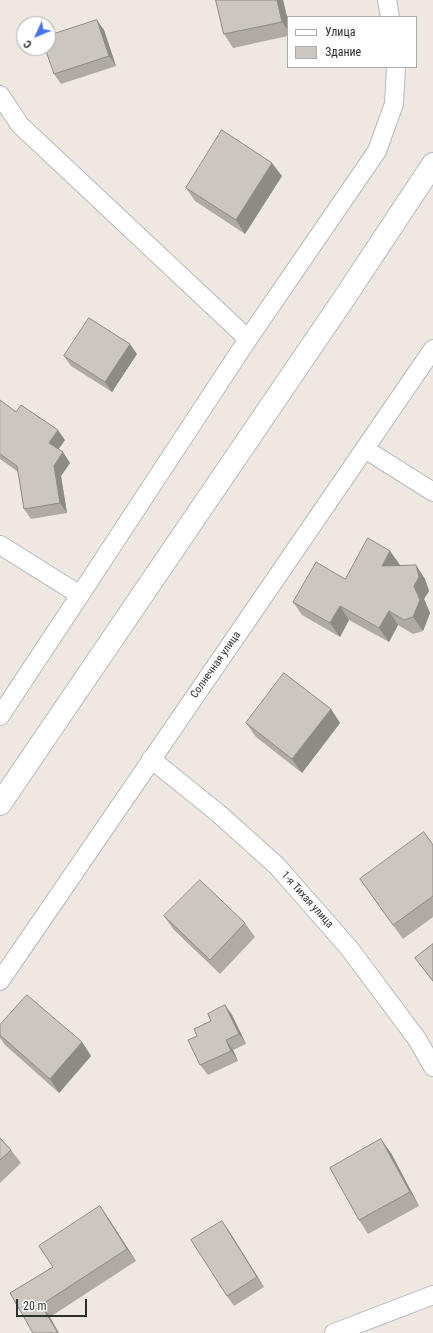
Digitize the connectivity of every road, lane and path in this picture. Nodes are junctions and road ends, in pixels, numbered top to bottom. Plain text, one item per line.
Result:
1 (387, 0) edge
2 (390, 16) edge
3 (396, 68) edge
4 (0, 95) edge
5 (433, 164) edge
6 (248, 339) junction
7 (433, 349) edge
8 (365, 449) junction
9 (433, 492) edge
10 (0, 545) edge
11 (80, 595) junction
12 (0, 716) edge
13 (151, 760) junction
14 (0, 804) edge
15 (0, 981) edge
16 (433, 1067) edge
17 (433, 1295) edge
18 (334, 1333) edge

1 - 2 street
3 - 6 street
4 - 6 street
5 - 14 street
6 - 11 street
7 - 8 street, Солнечная улица
8 - 9 street
8 - 13 street, Солнечная улица
10 - 11 street
11 - 12 street
13 - 15 street, Солнечная улица
13 - 16 street, 1-я Тихая улица
17 - 18 street

